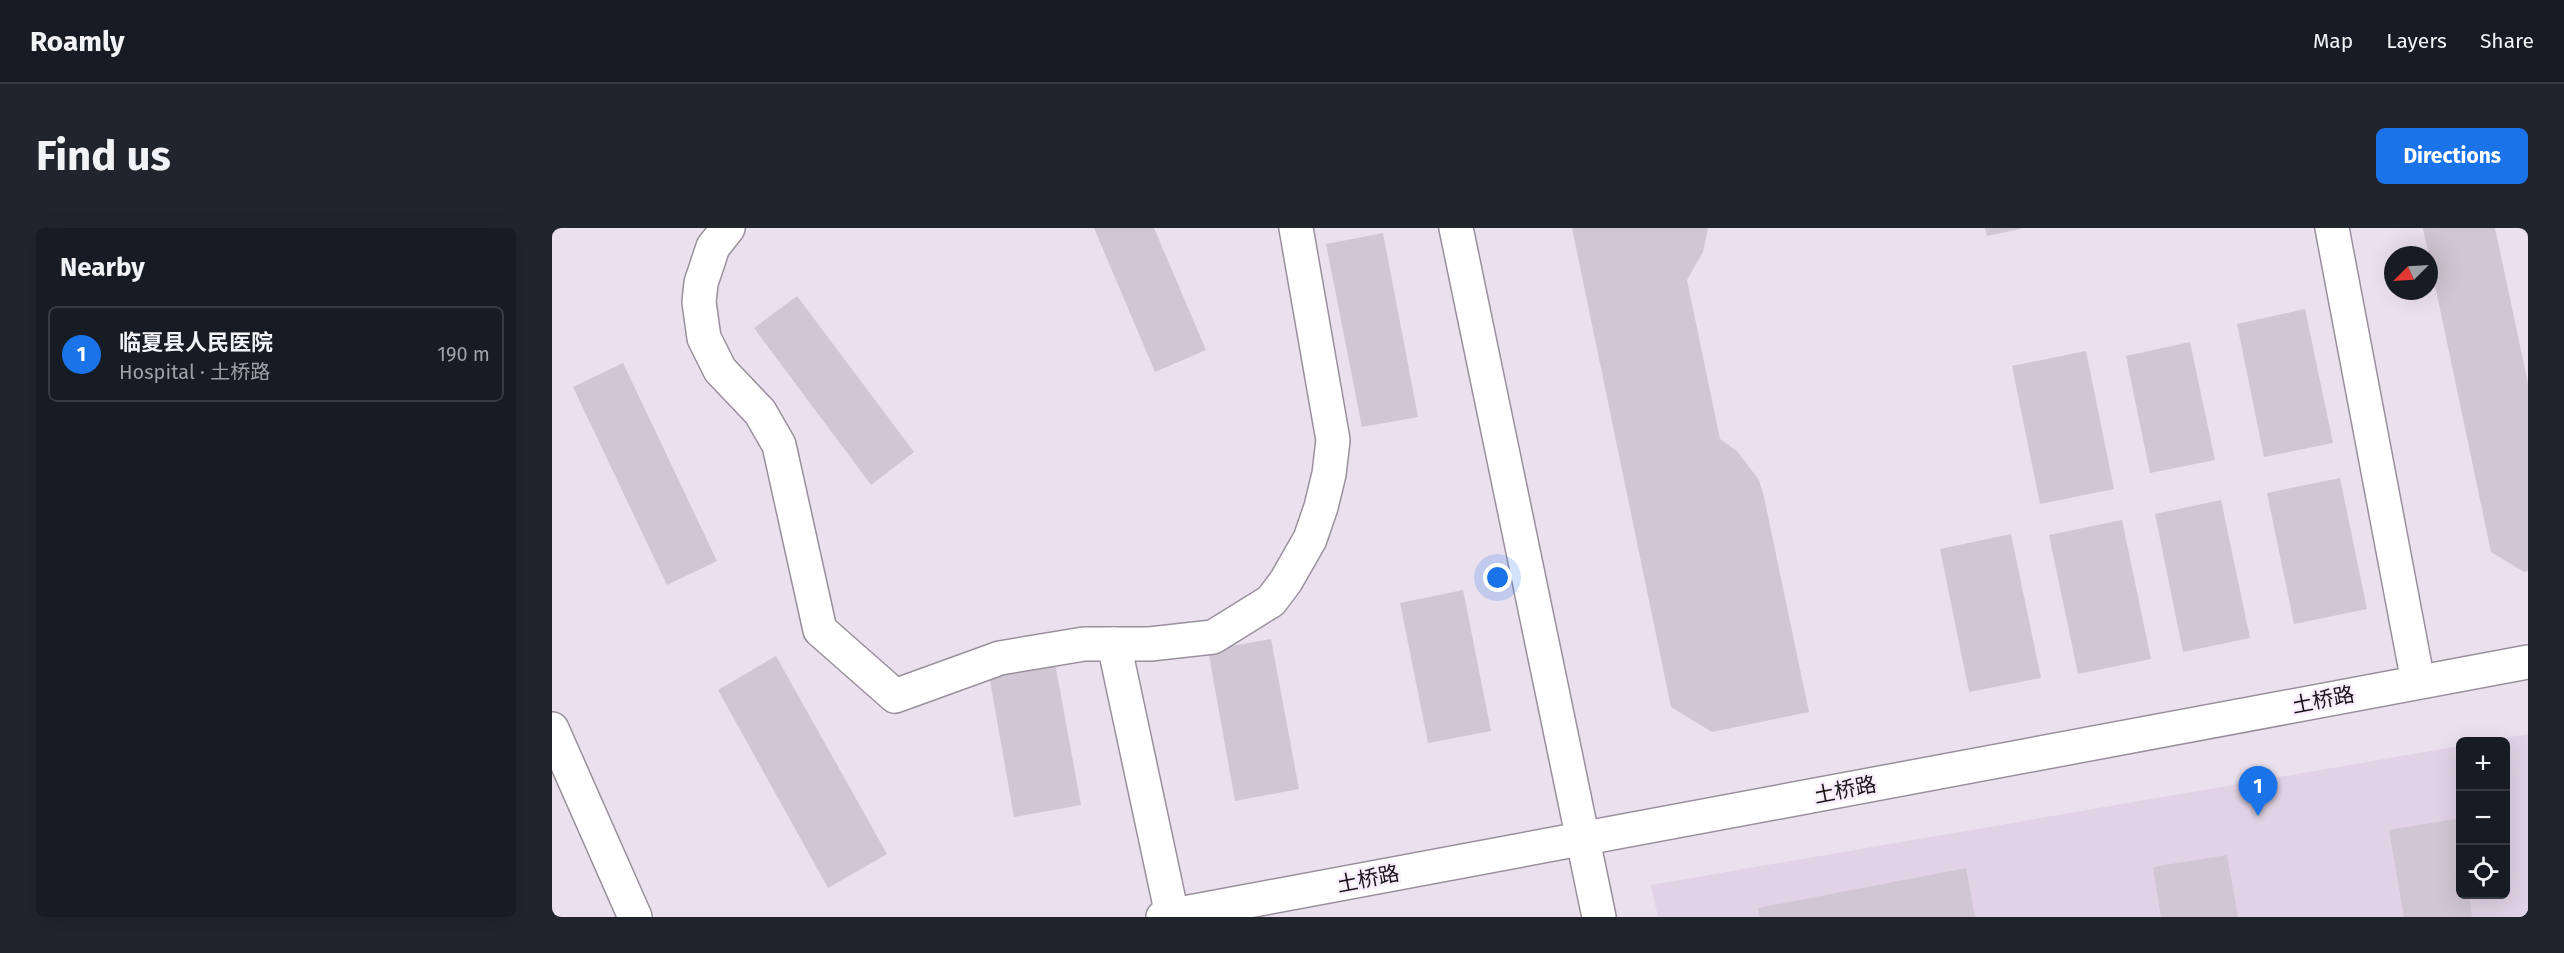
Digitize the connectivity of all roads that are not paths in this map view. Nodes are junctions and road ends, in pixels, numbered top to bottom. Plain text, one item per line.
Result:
1 (728, 228) edge
2 (1296, 228) edge
3 (1456, 228) edge
4 (2332, 228) edge
5 (1114, 644) junction
6 (2528, 662) edge
7 (2418, 682) junction
8 (552, 729) edge
9 (1582, 839) junction
10 (1167, 916) edge
11 (635, 917) edge
12 (1599, 917) edge

1 - 5 street
2 - 5 street
3 - 9 street
4 - 7 street
5 - 10 street
6 - 7 street, 土桥路
7 - 9 street, 土桥路
8 - 11 street
9 - 10 street, 土桥路
9 - 12 street

